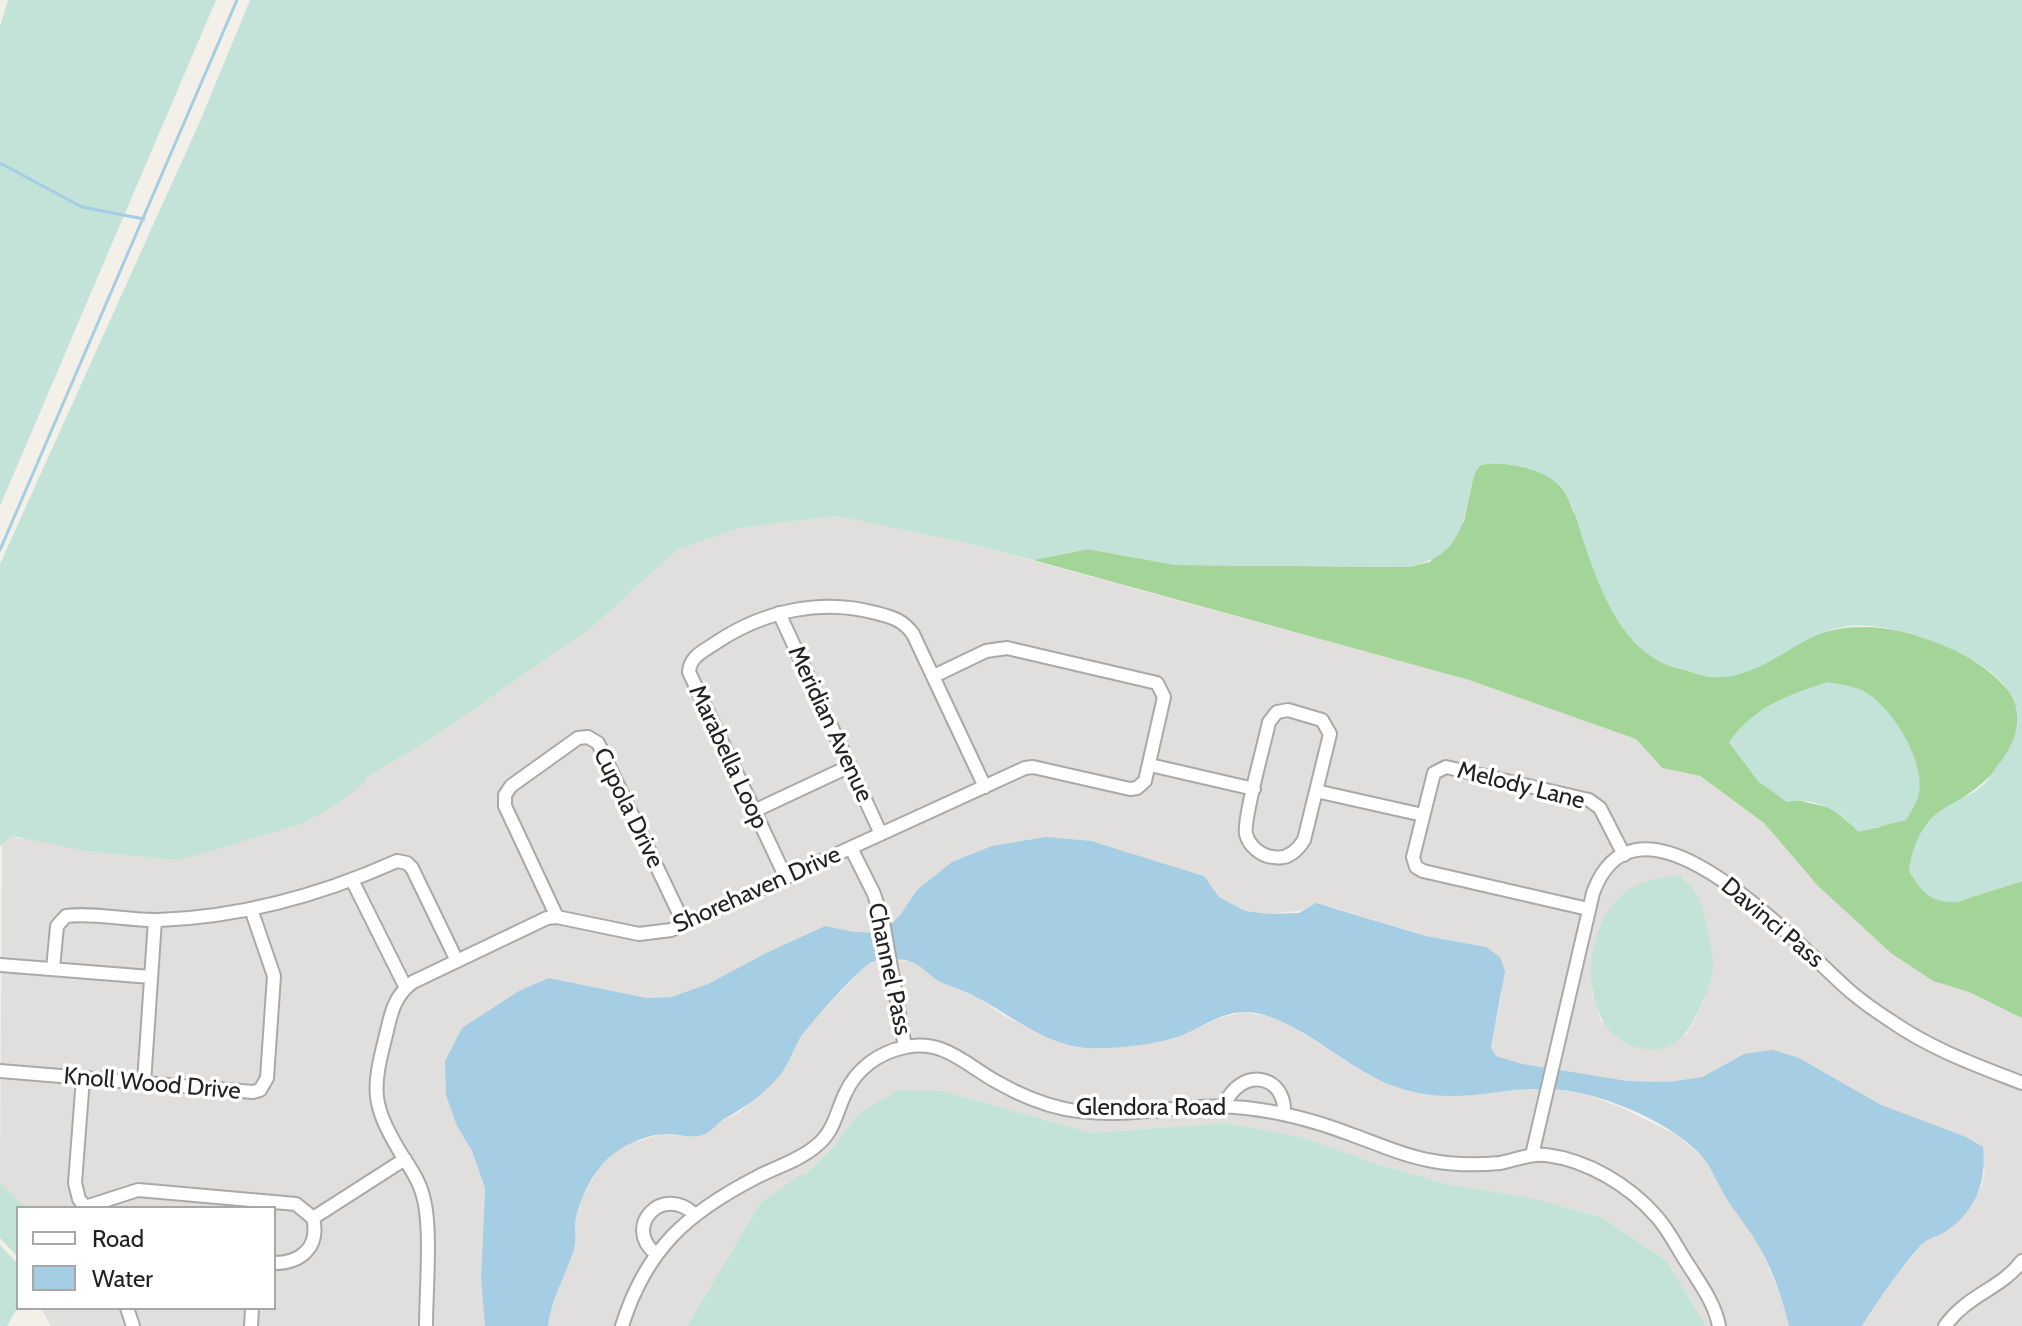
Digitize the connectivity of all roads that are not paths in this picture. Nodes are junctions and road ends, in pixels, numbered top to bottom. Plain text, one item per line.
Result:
1 (779, 613) junction
2 (934, 676) junction
3 (1150, 765) junction
4 (850, 766) junction
5 (985, 787) junction
6 (1254, 789) junction
7 (1316, 791) junction
8 (754, 811) junction
9 (1423, 815) junction
10 (881, 834) junction
11 (851, 848) junction
12 (1624, 855) junction
13 (786, 878) junction
14 (352, 880) junction
15 (251, 909) junction
16 (1588, 909) junction
17 (557, 917) junction
18 (155, 920) junction
19 (684, 924) junction
20 (457, 961) junction
21 (0, 965) edge
22 (53, 969) junction
23 (151, 977) junction
24 (406, 988) junction
25 (905, 1047) junction
26 (0, 1071) edge
27 (83, 1078) junction
28 (144, 1083) junction
29 (2022, 1083) edge
30 (1224, 1106) junction
31 (1284, 1113) junction
32 (1532, 1155) junction
33 (405, 1159) junction
34 (217, 1202) edge
35 (84, 1206) edge
36 (92, 1206) edge
37 (694, 1214) junction
38 (313, 1218) junction
39 (655, 1253) junction
40 (2022, 1261) edge
41 (276, 1263) edge
42 (426, 1326) edge
43 (622, 1326) edge
44 (1719, 1326) edge
45 (1945, 1326) edge

1 - 2 street, Marabella Loop
1 - 4 street, Meridian Avenue
1 - 8 street, Marabella Loop
2 - 3 street
2 - 5 street, Marabella Loop
3 - 5 street, Shorehaven Drive
3 - 6 street
4 - 8 street
4 - 10 street, Meridian Avenue
5 - 10 street, Shorehaven Drive
6 - 7 street
6 - 7 street
7 - 9 street
8 - 13 street, Marabella Loop
9 - 12 street, Melody Lane
9 - 16 street
10 - 11 street, Shorehaven Drive
11 - 13 street, Shorehaven Drive
11 - 25 street, Channel Pass
12 - 16 street
12 - 29 street, Davinci Pass
13 - 19 street, Shorehaven Drive
14 - 15 street
14 - 20 street
14 - 24 street
15 - 18 street
15 - 28 street, Knoll Wood Drive
16 - 32 street
17 - 19 street, Shorehaven Drive
17 - 19 street, Cupola Drive
17 - 20 street
18 - 22 street
18 - 23 street
20 - 24 street
21 - 22 street
22 - 23 street
23 - 28 street
24 - 33 street
25 - 30 street, Glendora Road
25 - 37 street, Glendora Road
26 - 27 street, Knoll Wood Drive
27 - 28 street, Knoll Wood Drive
27 - 35 street
30 - 31 street, Glendora Road
30 - 31 street
31 - 32 street, Glendora Road
32 - 44 street
33 - 38 street
33 - 42 street
34 - 36 street
34 - 38 street
37 - 39 street, Glendora Road
37 - 39 street
38 - 41 street
39 - 43 street, Glendora Road
40 - 45 street

